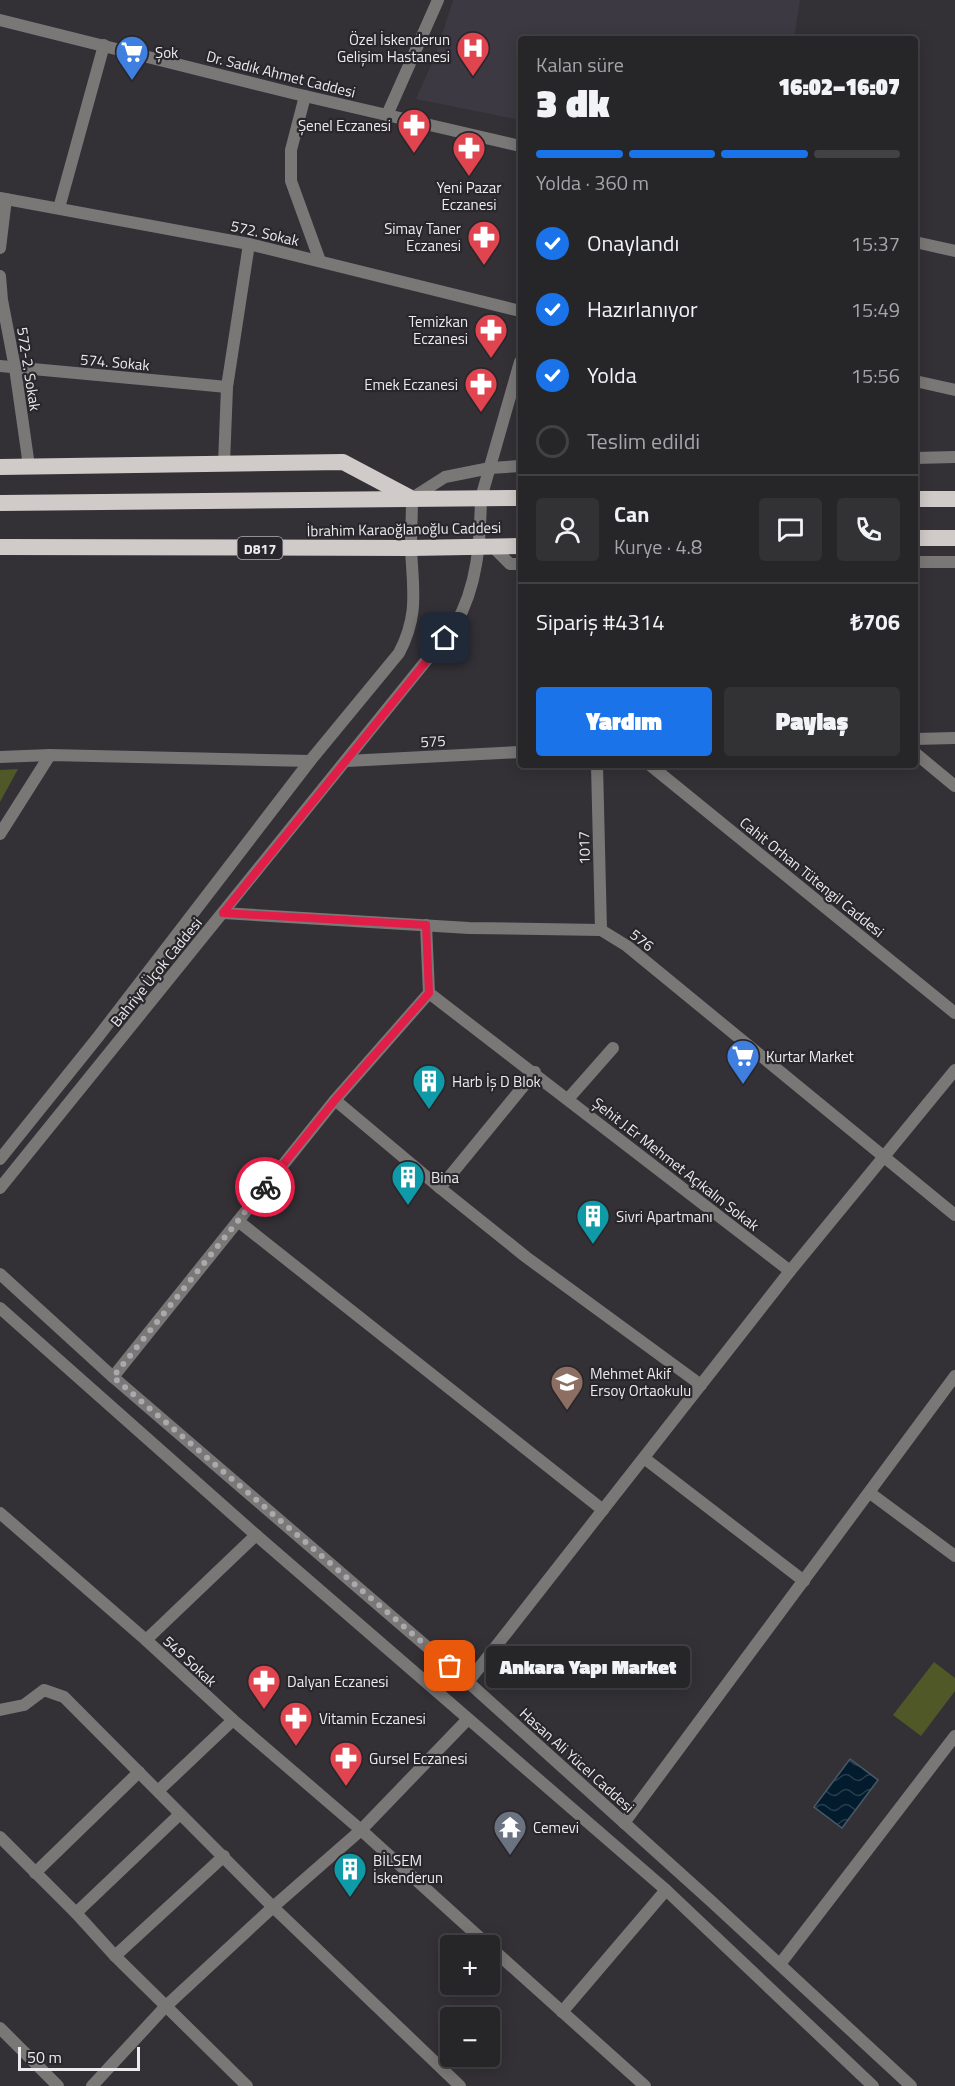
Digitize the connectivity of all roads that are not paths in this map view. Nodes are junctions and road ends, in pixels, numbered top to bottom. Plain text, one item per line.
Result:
1 (438, 0) edge
2 (0, 20) edge
3 (104, 45) junction
4 (305, 96) junction
5 (387, 115) junction
6 (518, 146) edge
7 (3, 199) edge
8 (59, 208) junction
9 (918, 243) edge
10 (249, 244) junction
11 (0, 248) edge
12 (955, 251) edge
13 (320, 261) junction
14 (0, 276) edge
15 (518, 310) edge
16 (0, 366) edge
17 (15, 368) junction
18 (518, 370) edge
19 (918, 382) edge
20 (227, 387) junction
21 (955, 390) edge
22 (955, 457) edge
23 (918, 458) edge
24 (224, 464) junction
25 (29, 466) junction
26 (518, 466) edge
27 (0, 468) edge
28 (490, 468) junction
29 (412, 498) junction
30 (481, 498) junction
31 (518, 498) edge
32 (918, 499) edge
33 (955, 499) edge
34 (0, 503) edge
35 (918, 538) edge
36 (955, 538) edge
37 (486, 546) junction
38 (518, 546) edge
39 (0, 547) edge
40 (411, 548) junction
41 (918, 562) edge
42 (955, 562) edge
43 (518, 564) edge
44 (955, 738) edge
45 (918, 739) edge
46 (518, 752) edge
47 (50, 755) junction
48 (918, 755) edge
49 (0, 757) edge
50 (347, 760) junction
51 (310, 761) junction
52 (597, 768) edge
53 (654, 768) edge
54 (955, 786) edge
55 (0, 834) edge
56 (223, 913) junction
57 (426, 925) junction
58 (602, 930) junction
59 (429, 993) junction
60 (955, 1013) edge
61 (613, 1048) dead end
62 (955, 1071) edge
63 (535, 1072) junction
64 (568, 1099) junction
65 (335, 1100) junction
66 (885, 1157) junction
67 (0, 1159) edge
68 (0, 1188) edge
69 (440, 1188) junction
70 (955, 1215) edge
71 (238, 1221) junction
72 (790, 1271) junction
73 (0, 1274) edge
74 (0, 1308) edge
75 (955, 1376) edge
76 (113, 1377) junction
77 (701, 1385) junction
78 (644, 1458) junction
79 (870, 1492) junction
80 (603, 1510) junction
81 (0, 1513) edge
82 (256, 1535) junction
83 (955, 1556) edge
84 (804, 1581) junction
85 (146, 1640) junction
86 (468, 1682) junction
87 (0, 1710) edge
88 (468, 1719) junction
89 (233, 1720) junction
90 (955, 1736) edge
91 (139, 1772) junction
92 (158, 1791) junction
93 (180, 1814) junction
94 (624, 1823) junction
95 (361, 1830) junction
96 (0, 1837) edge
97 (224, 1856) junction
98 (35, 1873) junction
99 (666, 1890) junction
100 (273, 1907) junction
101 (76, 1913) junction
102 (477, 1935) edge
103 (115, 1956) junction
104 (500, 1956) edge
105 (780, 1964) junction
106 (165, 2007) junction
107 (562, 2012) junction
108 (0, 2028) edge
109 (58, 2086) edge
110 (92, 2086) edge
111 (247, 2086) edge
112 (460, 2086) edge
113 (645, 2086) edge
114 (873, 2086) edge
115 (910, 2086) edge

1 - 5 street
2 - 3 street, Dr. Sadık Ahmet Caddesi
3 - 4 street, Dr. Sadık Ahmet Caddesi
3 - 8 street
4 - 5 street, Dr. Sadık Ahmet Caddesi
4 - 13 street
5 - 6 street, Dr. Sadık Ahmet Caddesi
7 - 8 street, 572. Sokak
7 - 11 street
8 - 10 street, 572. Sokak
9 - 12 street
10 - 13 street, 572. Sokak
10 - 20 street
13 - 15 street, 572. Sokak
14 - 17 street, 572-2. Sokak
16 - 17 street, 574. Sokak
17 - 20 street, 574. Sokak
17 - 25 street, 572-2. Sokak
18 - 28 street, Bahriye Üçok Caddesi
19 - 21 street
20 - 24 street
22 - 23 street
24 - 25 highway
24 - 29 highway
25 - 27 highway
26 - 28 street
28 - 29 street
28 - 30 street, Bahriye Üçok Caddesi
29 - 30 highway, İbrahim Karaoğlanoğlu Caddesi
29 - 34 highway, İbrahim Karaoğlanoğlu Caddesi
29 - 40 street, Bahriye Üçok Caddesi
30 - 31 highway, İbrahim Karaoğlanoğlu Caddesi
30 - 37 street, Bahriye Üçok Caddesi
32 - 33 highway
35 - 36 highway
37 - 38 highway, İbrahim Karaoğlanoğlu Caddesi / D817
37 - 40 highway, İbrahim Karaoğlanoğlu Caddesi / D817
37 - 43 street
37 - 50 street, Bahriye Üçok Caddesi
39 - 40 highway, İbrahim Karaoğlanoğlu Caddesi / D817
40 - 51 street, Bahriye Üçok Caddesi
41 - 42 street
44 - 45 street
46 - 50 street, 575
47 - 49 street
47 - 51 street
47 - 55 street
48 - 54 street
50 - 56 street, Bahriye Üçok Caddesi
51 - 67 street, Bahriye Üçok Caddesi
52 - 58 street, 1017
53 - 60 street, Cahit Orhan Tütengil Caddesi
56 - 57 street
56 - 68 street, Bahriye Üçok Caddesi
57 - 58 street
57 - 59 street
58 - 66 street, 576
59 - 63 street, Şehit J.Er Mehmet Açıkalın Sokak
59 - 65 street
61 - 64 street
62 - 66 street
63 - 64 street, Şehit J.Er Mehmet Açıkalın Sokak
63 - 69 street
64 - 72 street, Şehit J.Er Mehmet Açıkalın Sokak
65 - 69 street
65 - 71 street
66 - 70 street, 576
66 - 72 street
69 - 77 street
71 - 76 street
71 - 80 street
72 - 77 street
73 - 76 street, Hasan Ali Yücel Caddesi
74 - 82 street
75 - 79 street
76 - 86 street, Hasan Ali Yücel Caddesi
77 - 78 street
78 - 80 street
78 - 84 street
79 - 83 street
79 - 84 street
80 - 86 street
81 - 85 street, 549 Sokak
82 - 85 street
82 - 88 street
84 - 94 street
85 - 89 street, 549 Sokak
86 - 94 street, Hasan Ali Yücel Caddesi
87 - 91 street
88 - 95 street
88 - 99 street
89 - 92 street
89 - 95 street, 549 Sokak
90 - 105 street
91 - 92 street
91 - 98 street
92 - 93 street
93 - 97 street
93 - 101 street
94 - 105 street, Hasan Ali Yücel Caddesi
95 - 100 street
95 - 102 street, 549 Sokak
96 - 98 street
97 - 100 street
97 - 103 street
98 - 101 street
99 - 107 street
99 - 114 street
100 - 106 street
100 - 112 street
101 - 103 street
103 - 106 street
104 - 107 street, 549 Sokak
105 - 115 street, Hasan Ali Yücel Caddesi
106 - 110 street
106 - 111 street
107 - 113 street, 549 Sokak
108 - 109 street

